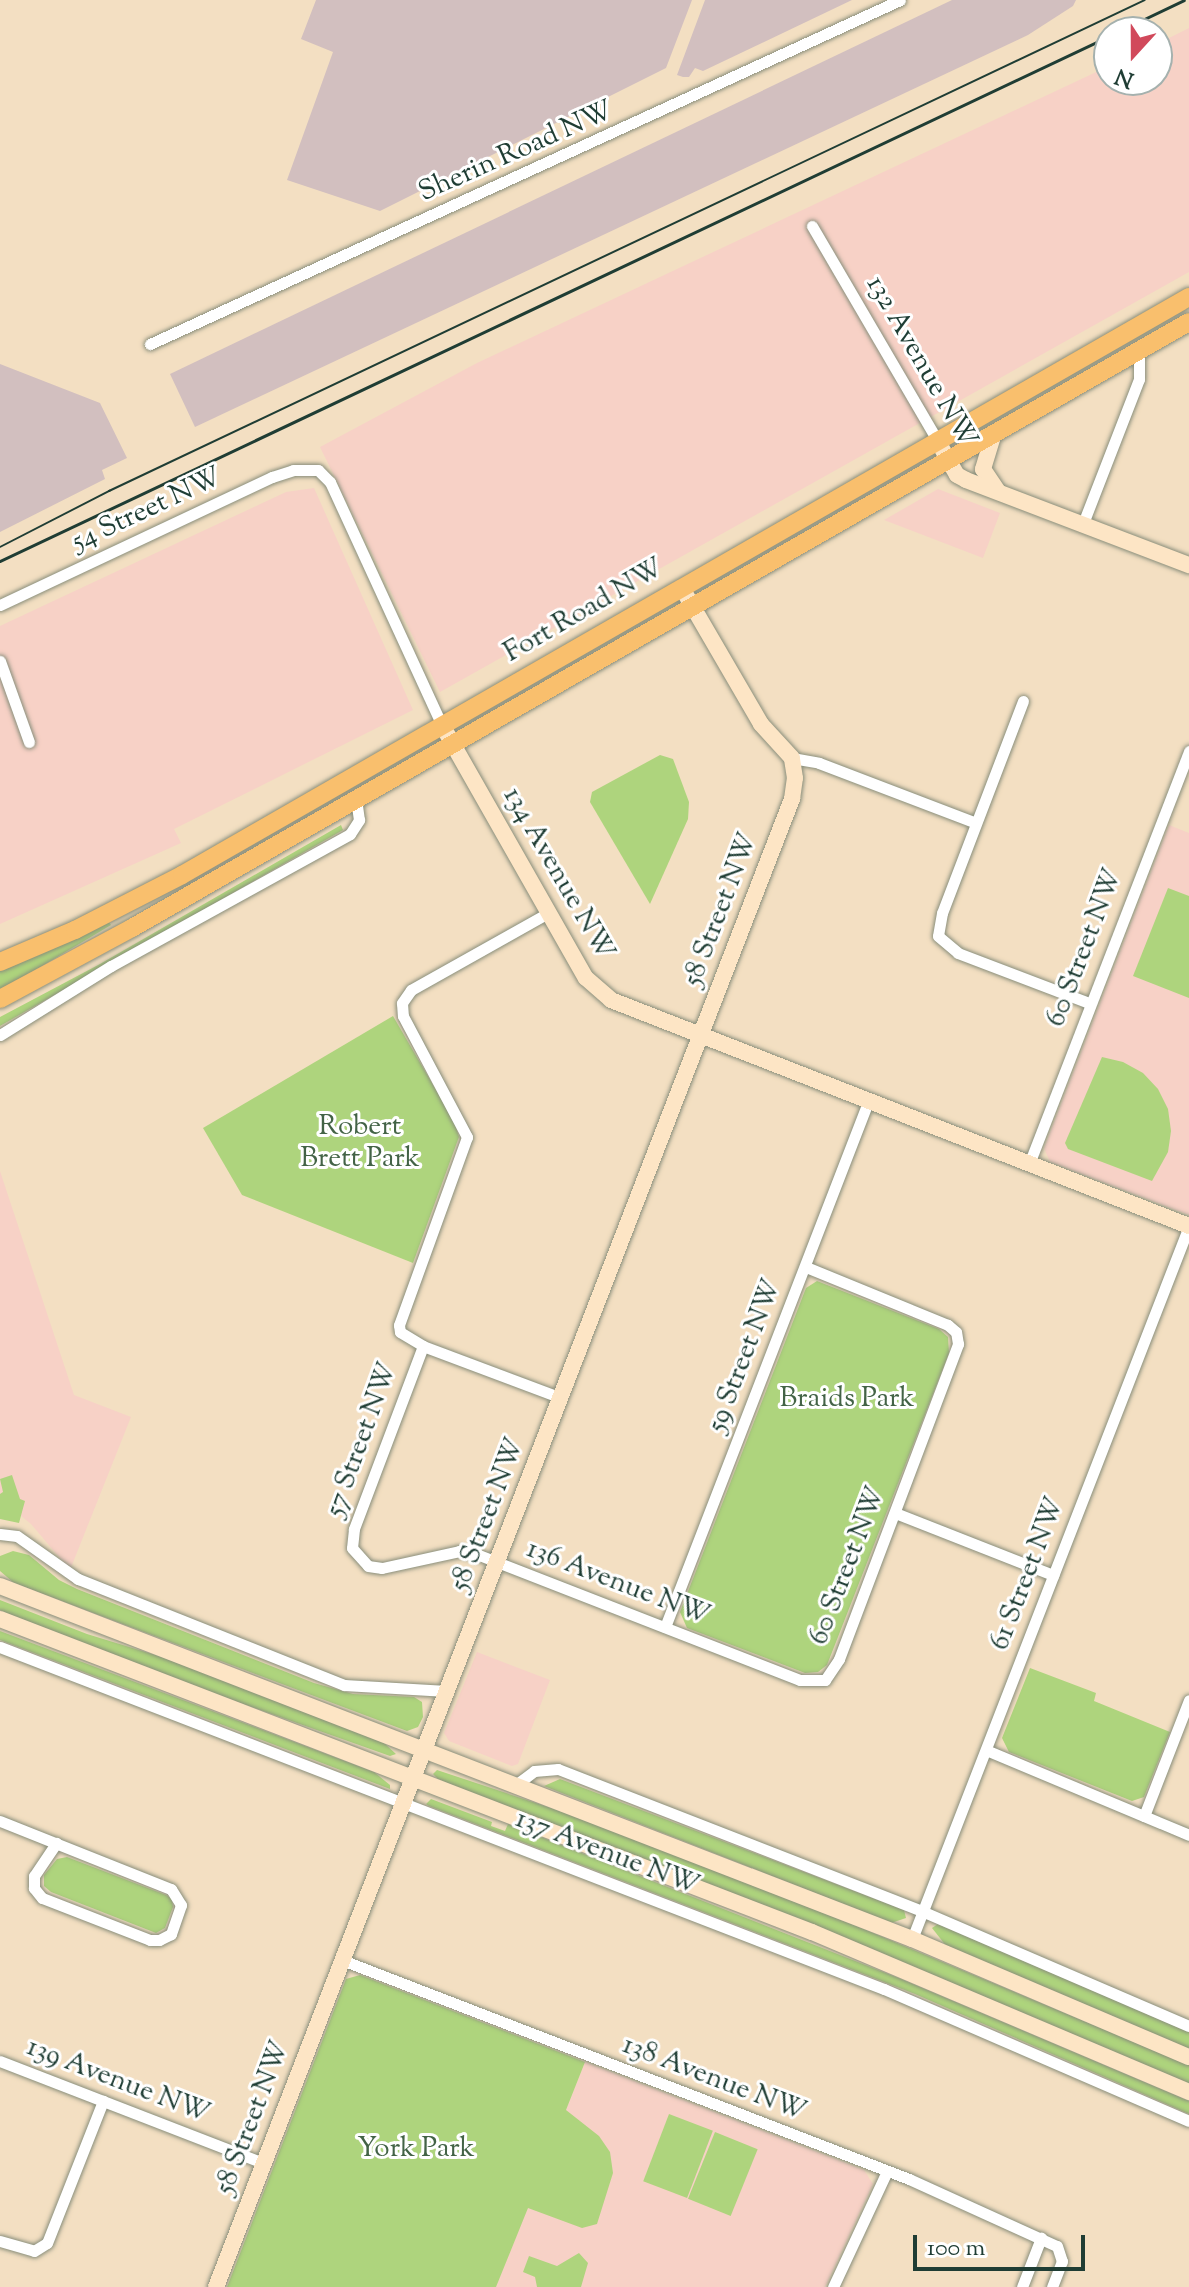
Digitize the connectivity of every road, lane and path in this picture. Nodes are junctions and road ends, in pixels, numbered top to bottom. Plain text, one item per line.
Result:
1 (900, 0) edge
2 (812, 226) dead end
3 (1189, 297) edge
4 (1189, 322) edge
5 (150, 344) dead end
6 (1139, 351) junction
7 (994, 433) junction
8 (937, 440) junction
9 (948, 459) junction
10 (318, 470) joint
11 (1002, 495) junction
12 (1082, 526) junction
13 (1189, 565) edge
14 (682, 588) junction
15 (0, 605) edge
16 (692, 606) junction
17 (0, 661) edge
18 (1023, 701) dead end
19 (442, 725) junction
20 (29, 742) dead end
21 (453, 744) junction
22 (1189, 751) edge
23 (792, 758) junction
24 (356, 799) junction
25 (976, 823) junction
26 (122, 907) junction
27 (548, 913) junction
28 (132, 928) junction
29 (0, 962) edge
30 (0, 999) edge
31 (1089, 1003) junction
32 (0, 1035) edge
33 (700, 1038) junction
34 (868, 1102) junction
35 (1029, 1164) junction
36 (1189, 1226) edge
37 (806, 1267) junction
38 (423, 1346) junction
39 (561, 1398) junction
40 (895, 1513) junction
41 (0, 1534) edge
42 (352, 1548) joint
43 (497, 1562) junction
44 (1053, 1575) junction
45 (0, 1586) edge
46 (0, 1619) edge
47 (665, 1627) junction
48 (0, 1647) edge
49 (825, 1680) joint
50 (447, 1691) junction
51 (1189, 1700) edge
52 (424, 1749) junction
53 (986, 1750) junction
54 (412, 1779) junction
55 (517, 1784) junction
56 (403, 1802) junction
57 (1144, 1816) junction
58 (0, 1821) edge
59 (1189, 1835) edge
60 (56, 1843) junction
61 (924, 1912) junction
62 (912, 1939) junction
63 (342, 1960) junction
64 (1189, 2026) edge
65 (1189, 2057) edge
66 (0, 2061) edge
67 (1189, 2092) edge
68 (103, 2101) junction
69 (1189, 2121) edge
70 (263, 2163) junction
71 (887, 2171) junction
72 (1041, 2238) junction
73 (0, 2241) edge
74 (216, 2287) edge
75 (833, 2287) edge
76 (1022, 2287) edge
77 (1052, 2287) edge

1 - 5 street, Sherin Road NW
2 - 8 street, 132 Avenue NW
3 - 8 main road, Fort Road NW
4 - 6 main road, Fort Road NW
6 - 7 main road, Fort Road NW
6 - 12 street
7 - 9 main road, Fort Road NW
7 - 11 street
8 - 9 street, 132 Avenue NW
8 - 14 main road, Fort Road NW
9 - 11 street, 132 Avenue NW
9 - 16 main road, Fort Road NW
10 - 15 street, 54 Street NW
10 - 19 street, 134 Avenue NW
11 - 12 street, 132 Avenue NW
12 - 13 street, 132 Avenue NW
14 - 16 street
14 - 19 main road, Fort Road NW
16 - 21 main road, Fort Road NW
16 - 23 street
17 - 20 street
18 - 25 street
19 - 21 street, 134 Avenue NW
19 - 26 main road, Fort Road NW
21 - 24 main road, Fort Road NW
21 - 27 street, 134 Avenue NW
22 - 31 street, 60 Street NW
23 - 25 street
23 - 33 street, 58 Street NW
24 - 28 main road, Fort Road NW
24 - 32 street
25 - 31 street
26 - 28 main road
26 - 29 main road, Fort Road NW
27 - 33 street, 134 Avenue NW
27 - 38 street, 57 Street NW
28 - 30 main road, Fort Road NW
31 - 35 street, 60 Street NW
33 - 34 street, 134 Avenue NW
33 - 39 street, 58 Street NW
34 - 35 street, 134 Avenue NW
34 - 37 street, 59 Street NW
35 - 36 street, 134 Avenue NW
36 - 44 street, 61 Street NW
37 - 40 street, 60 Street NW
37 - 47 street, 59 Street NW
38 - 39 street
38 - 42 street, 57 Street NW
39 - 43 street, 58 Street NW
40 - 44 street
40 - 49 street, 60 Street NW
41 - 50 street
42 - 43 street, 136 Avenue NW
43 - 47 street, 136 Avenue NW
43 - 50 street, 58 Street NW
44 - 53 street, 61 Street NW
45 - 52 street, 137 Avenue NW
46 - 54 street, 137 Avenue NW
47 - 49 street, 136 Avenue NW
48 - 56 street, 137 Avenue NW
50 - 52 street, 58 Street NW
51 - 57 street
52 - 54 street, 58 Street NW
52 - 55 street, 137 Avenue NW
53 - 57 street
53 - 61 street, 61 Street NW
54 - 56 street, 58 Street NW
54 - 67 street, 137 Avenue NW
55 - 61 street, 137 Avenue NW
55 - 62 street, 137 Avenue NW
56 - 63 street, 58 Street NW
56 - 69 street, 137 Avenue NW
57 - 59 street
58 - 60 street
60 - 60 street
61 - 62 street, 61 Street NW
61 - 64 street, 137 Avenue NW
62 - 65 street, 137 Avenue NW
63 - 70 street, 58 Street NW
63 - 71 street, 138 Avenue NW
66 - 68 street, 139 Avenue NW
68 - 70 street, 139 Avenue NW
68 - 73 street
70 - 74 street, 58 Street NW
71 - 72 street, 138 Avenue NW
71 - 75 street
72 - 76 street
72 - 77 street, 138 Avenue NW

